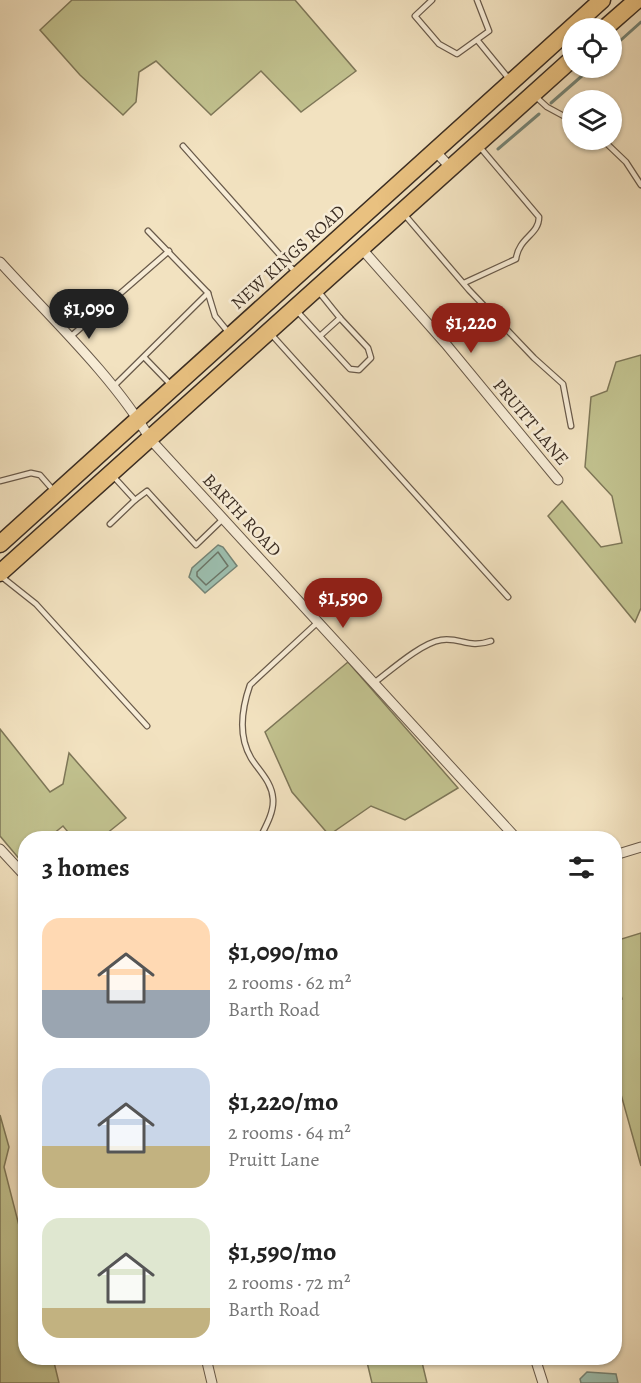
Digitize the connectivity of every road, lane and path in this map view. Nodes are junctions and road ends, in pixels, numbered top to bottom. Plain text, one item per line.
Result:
1 (432, 0) edge
2 (477, 0) edge
3 (602, 0) edge
4 (637, 0) edge
5 (616, 18) edge
6 (478, 41) junction
7 (562, 68) edge
8 (512, 82) junction
9 (533, 94) junction
10 (562, 115) edge
11 (478, 144) junction
12 (183, 146) dead end
13 (613, 150) edge
14 (435, 151) junction
15 (451, 168) junction
16 (641, 185) edge
17 (402, 212) junction
18 (148, 231) dead end
19 (361, 248) junction
20 (169, 251) junction
21 (0, 262) edge
22 (298, 275) junction
23 (464, 283) junction
24 (317, 289) junction
25 (208, 293) junction
26 (295, 309) junction
27 (340, 318) junction
28 (269, 332) junction
29 (231, 335) junction
30 (320, 336) junction
31 (69, 338) junction
32 (144, 357) junction
33 (113, 387) junction
34 (173, 387) junction
35 (138, 419) junction
36 (571, 426) dead end
37 (150, 439) junction
38 (111, 474) junction
39 (558, 480) dead end
40 (0, 481) edge
41 (56, 493) junction
42 (135, 500) junction
43 (223, 519) junction
44 (110, 524) dead end
45 (0, 544) edge
46 (0, 574) edge
47 (508, 597) dead end
48 (318, 622) junction
49 (491, 641) dead end
50 (374, 682) junction
51 (147, 726) dead end
52 (264, 831) edge
53 (510, 831) edge
54 (641, 847) edge
55 (0, 849) edge
56 (622, 853) edge
57 (18, 869) edge
58 (208, 1365) edge
59 (537, 1365) edge
60 (212, 1383) edge
61 (543, 1383) edge

1 - 6 lane
2 - 6 lane
3 - 8 highway, NEW KINGS ROAD
4 - 5 highway
6 - 8 lane
7 - 9 highway
8 - 14 highway, NEW KINGS ROAD
9 - 10 lane
9 - 11 highway
11 - 15 highway
11 - 23 lane
12 - 22 lane
13 - 16 lane
14 - 15 street
14 - 22 highway, NEW KINGS ROAD
15 - 17 highway
17 - 19 highway
17 - 23 lane
18 - 20 lane
19 - 24 highway
19 - 39 street, PRUITT LANE
20 - 25 lane
20 - 31 lane
21 - 31 street, BARTH ROAD
22 - 29 highway, NEW KINGS ROAD
23 - 36 lane
24 - 26 highway
24 - 27 lane
25 - 29 lane
25 - 32 lane
26 - 28 highway
26 - 30 lane
27 - 30 lane
27 - 30 lane
28 - 37 highway
28 - 47 lane
29 - 34 highway, NEW KINGS ROAD
31 - 33 street, BARTH ROAD
32 - 33 lane
32 - 34 lane
33 - 35 street, BARTH ROAD
34 - 35 highway, NEW KINGS ROAD
35 - 37 street, BARTH ROAD
35 - 41 highway, NEW KINGS ROAD
37 - 38 highway
37 - 43 street, BARTH ROAD
38 - 42 lane
38 - 46 highway
40 - 41 lane
41 - 45 highway, NEW KINGS ROAD
42 - 43 lane
42 - 44 lane
43 - 48 street, BARTH ROAD
46 - 51 lane
48 - 50 street, BARTH ROAD
48 - 52 lane
49 - 50 lane
50 - 53 street, BARTH ROAD
54 - 56 street
55 - 57 street
58 - 60 street
59 - 61 street

